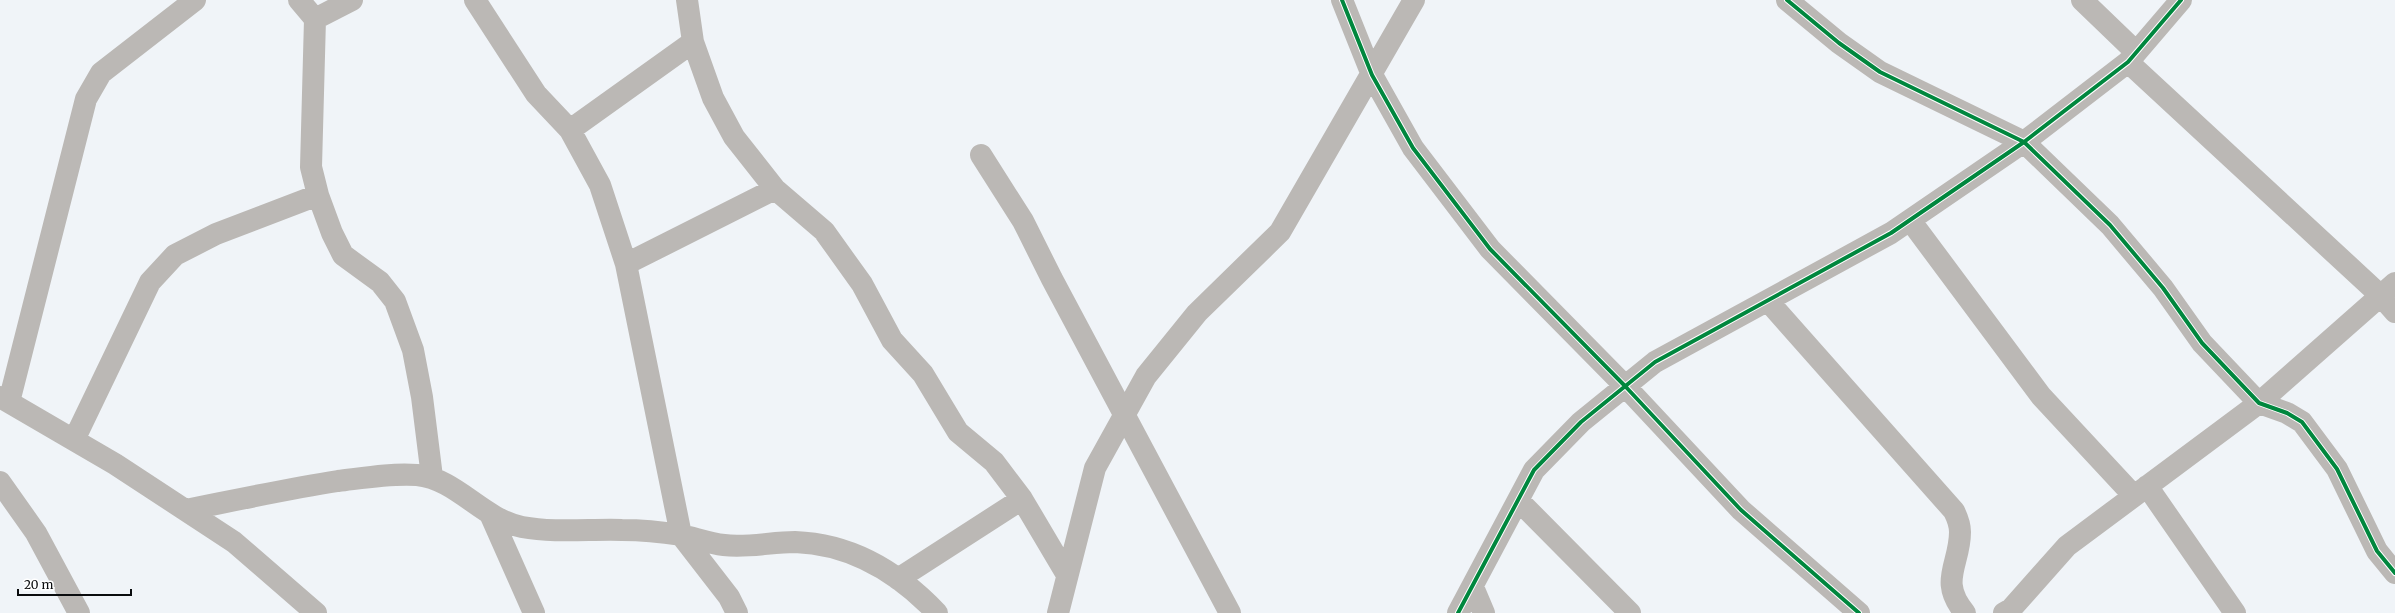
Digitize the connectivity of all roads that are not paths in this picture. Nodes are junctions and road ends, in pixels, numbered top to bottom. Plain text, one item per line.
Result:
1 (195, 0) edge
2 (299, 0) edge
3 (352, 0) edge
4 (475, 0) edge
5 (688, 0) edge
6 (1342, 0) edge
7 (1414, 0) edge
8 (1787, 0) edge
9 (2082, 0) edge
10 (2181, 0) edge
11 (315, 19) junction
12 (693, 42) junction
13 (2132, 57) junction
14 (1372, 75) junction
15 (570, 130) junction
16 (2024, 142) junction
17 (981, 156) dead end
18 (775, 189) junction
19 (318, 195) junction
20 (1910, 220) junction
21 (626, 264) junction
22 (2390, 297) edge
23 (1768, 301) junction
24 (1625, 386) junction
25 (4, 399) edge
26 (2260, 403) junction
27 (1125, 413) junction
28 (74, 440) junction
29 (432, 477) junction
30 (0, 482) edge
31 (2140, 491) junction
32 (1022, 499) junction
33 (1519, 501) junction
34 (186, 510) junction
35 (491, 516) junction
36 (681, 535) junction
37 (2395, 573) edge
38 (1067, 575) junction
39 (898, 579) junction
40 (1473, 586) junction
41 (79, 613) edge
42 (316, 613) edge
43 (534, 613) edge
44 (737, 613) edge
45 (937, 613) edge
46 (1058, 613) edge
47 (1230, 613) edge
48 (1458, 613) edge
49 (1484, 613) edge
50 (1630, 613) edge
51 (1859, 613) edge
52 (1965, 613) edge
53 (2004, 613) edge
54 (2235, 613) edge

1 - 25 street
2 - 11 street
3 - 11 street
4 - 15 street
5 - 12 street
6 - 14 street
7 - 14 street
8 - 16 street
9 - 13 street
10 - 13 street
11 - 19 street
12 - 15 street
12 - 18 street
13 - 16 street
13 - 22 street
14 - 24 street
14 - 27 street
15 - 21 street
16 - 20 street
16 - 26 street
17 - 27 street
18 - 21 street
18 - 32 street
19 - 28 street
19 - 29 street
20 - 23 street
20 - 31 street
21 - 36 street
22 - 26 street
23 - 24 street
23 - 52 street
24 - 33 street
24 - 51 street
25 - 28 street
26 - 31 street
26 - 37 street
27 - 38 street
27 - 47 street
28 - 34 street
29 - 34 street
29 - 35 street
30 - 41 street
31 - 53 street
31 - 54 street
32 - 38 street
32 - 39 street
33 - 40 street
33 - 50 street
34 - 42 street
35 - 36 street
35 - 43 street
36 - 39 street
36 - 44 street
38 - 46 street
39 - 45 street
40 - 48 street
40 - 49 street

